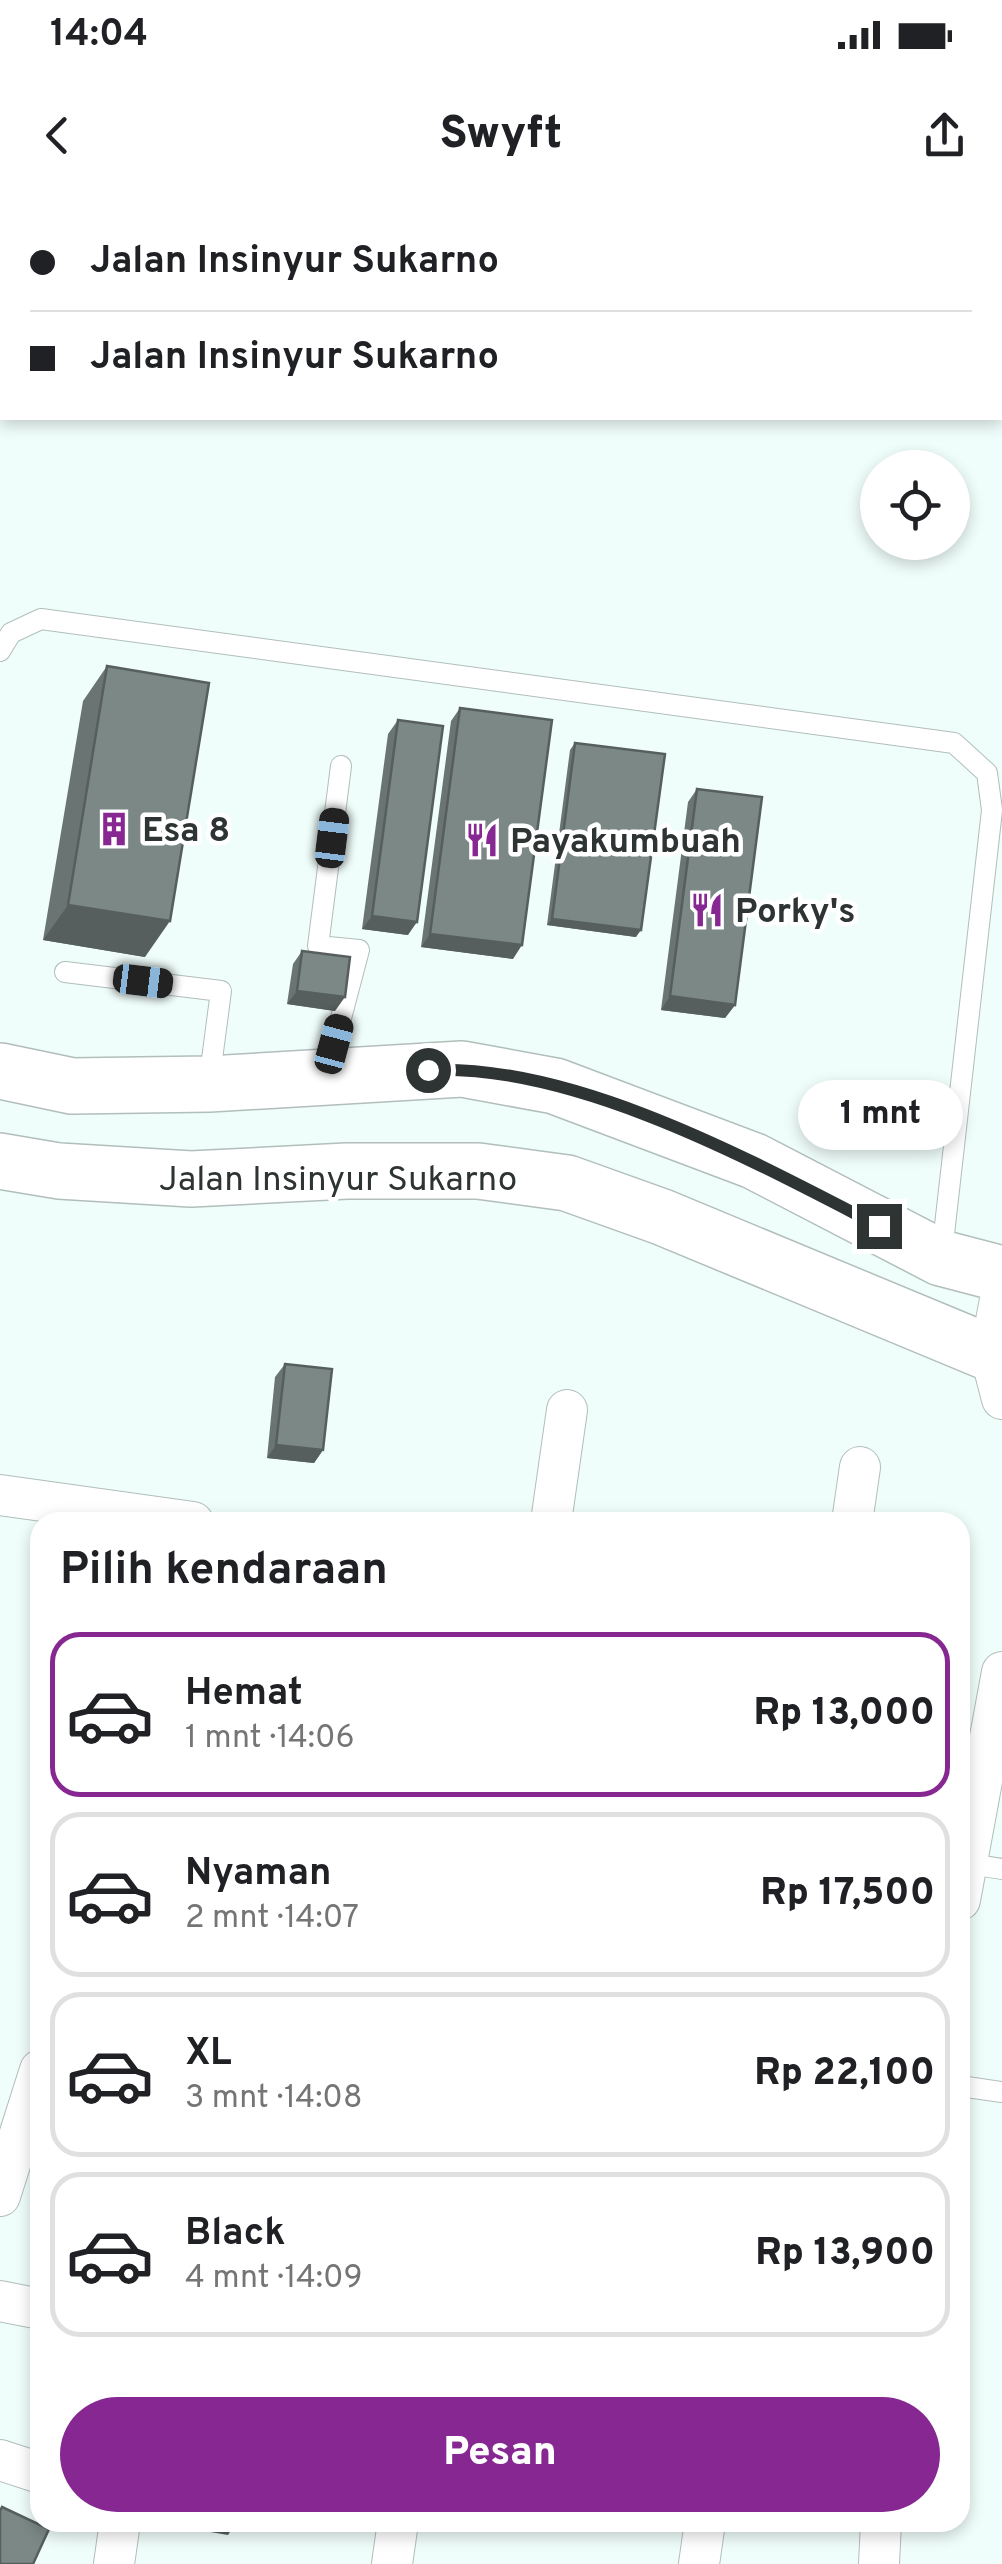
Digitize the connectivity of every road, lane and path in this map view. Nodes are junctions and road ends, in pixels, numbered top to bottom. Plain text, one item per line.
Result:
1 (0, 651) edge
2 (340, 766) dead end
3 (66, 972) dead end
4 (0, 1071) edge
5 (326, 1075) junction
6 (209, 1084) junction
7 (0, 1161) edge
8 (941, 1258) junction
9 (1002, 1274) edge
10 (1002, 1289) edge
11 (998, 1370) edge
12 (567, 1410) dead end
13 (860, 1467) dead end
14 (0, 1496) edge
15 (119, 1512) edge
16 (552, 1512) edge
17 (853, 1512) edge
18 (1002, 1672) edge
19 (977, 1878) edge
20 (970, 2087) edge
21 (1002, 2092) edge
22 (30, 2102) edge
23 (0, 2196) edge
24 (0, 2301) edge
25 (30, 2307) edge
26 (0, 2460) edge
27 (30, 2470) edge
28 (119, 2532) edge
29 (397, 2532) edge
30 (704, 2532) edge
31 (881, 2532) edge
32 (114, 2564) edge
33 (392, 2564) edge
34 (699, 2564) edge
35 (879, 2564) edge

1 - 8 lane
2 - 5 lane
3 - 6 lane
4 - 6 main road
5 - 6 main road
5 - 8 main road
7 - 11 main road, Jalan Insinyur Sukarno
8 - 9 main road
10 - 11 street
12 - 16 street
13 - 17 street
14 - 15 street
18 - 19 street
20 - 21 lane
22 - 23 street
24 - 25 street
26 - 27 street
28 - 32 street
29 - 33 street
30 - 34 street
31 - 35 street

